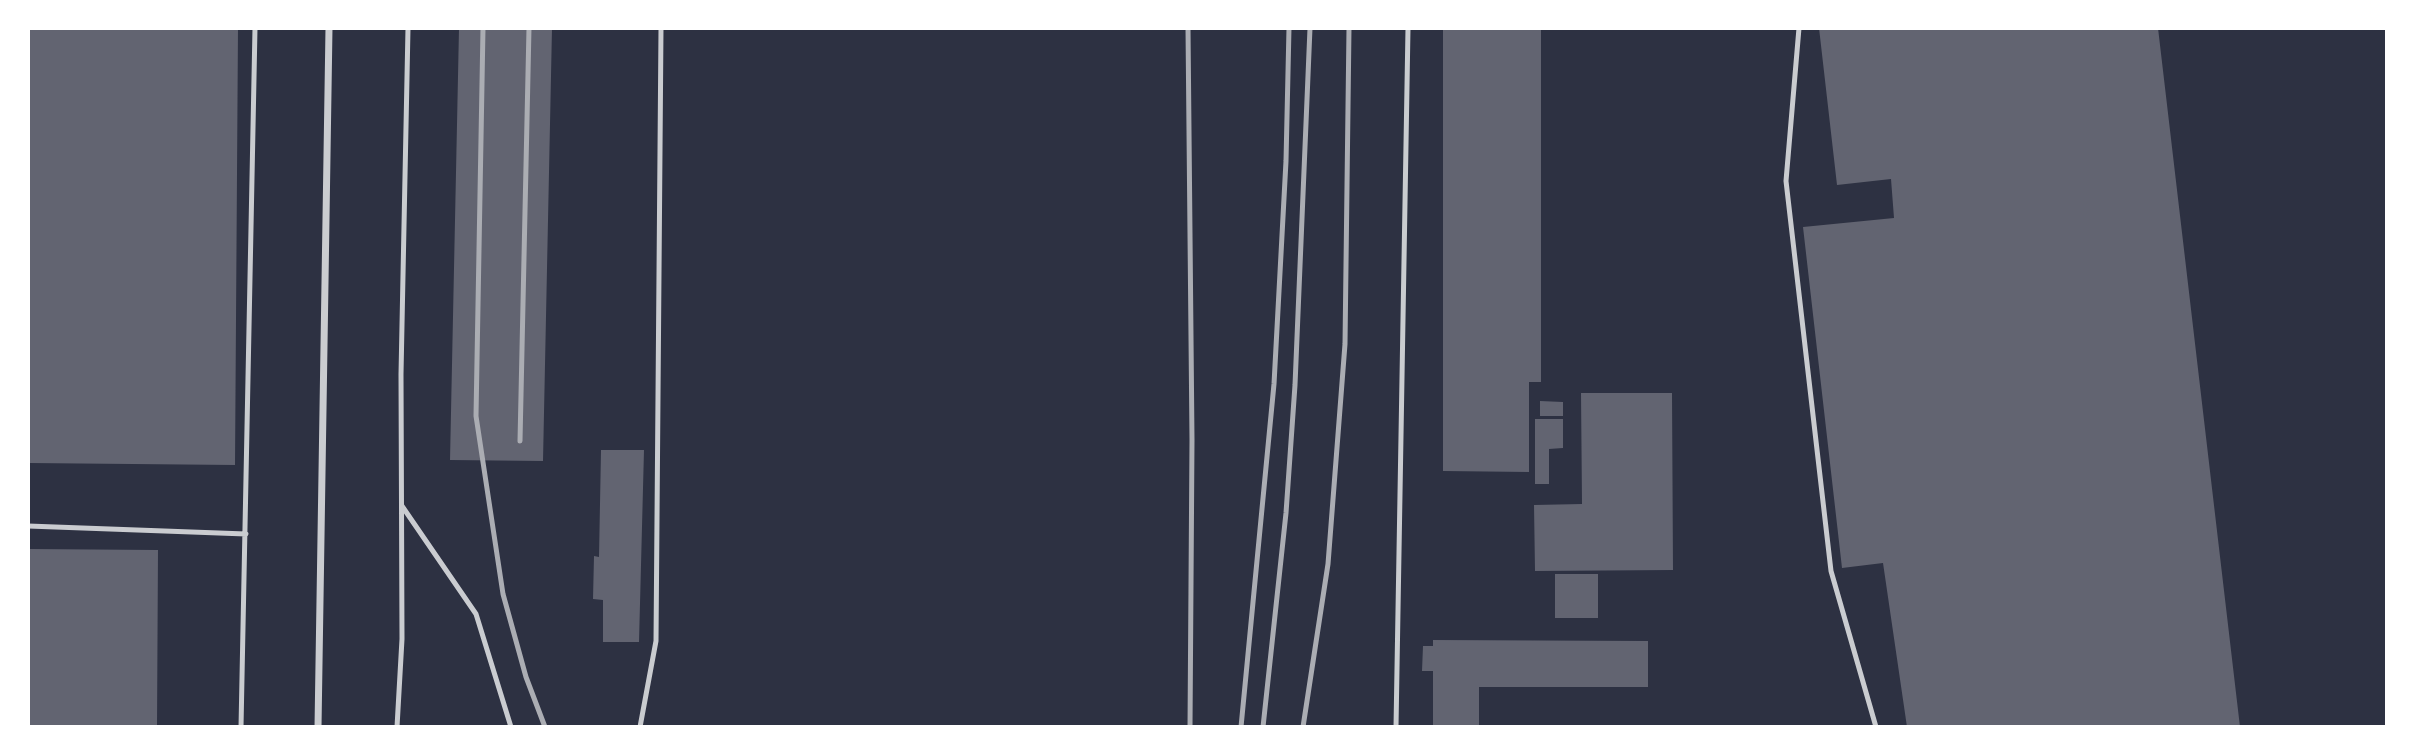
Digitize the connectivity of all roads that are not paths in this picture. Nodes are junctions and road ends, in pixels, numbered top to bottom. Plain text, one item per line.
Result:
1 (255, 28) edge
2 (329, 28) edge
3 (408, 28) edge
4 (662, 28) edge
5 (1408, 28) edge
6 (1799, 28) edge
7 (401, 504) junction
8 (28, 526) edge
9 (246, 534) junction
10 (241, 727) edge
11 (318, 727) edge
12 (397, 727) edge
13 (511, 727) edge
14 (639, 727) edge
15 (1396, 727) edge
16 (1876, 727) edge

1 - 9 lane
2 - 11 street
3 - 7 lane
4 - 14 lane
5 - 15 lane
6 - 16 lane
7 - 12 lane
7 - 13 lane
8 - 9 lane
9 - 10 lane

